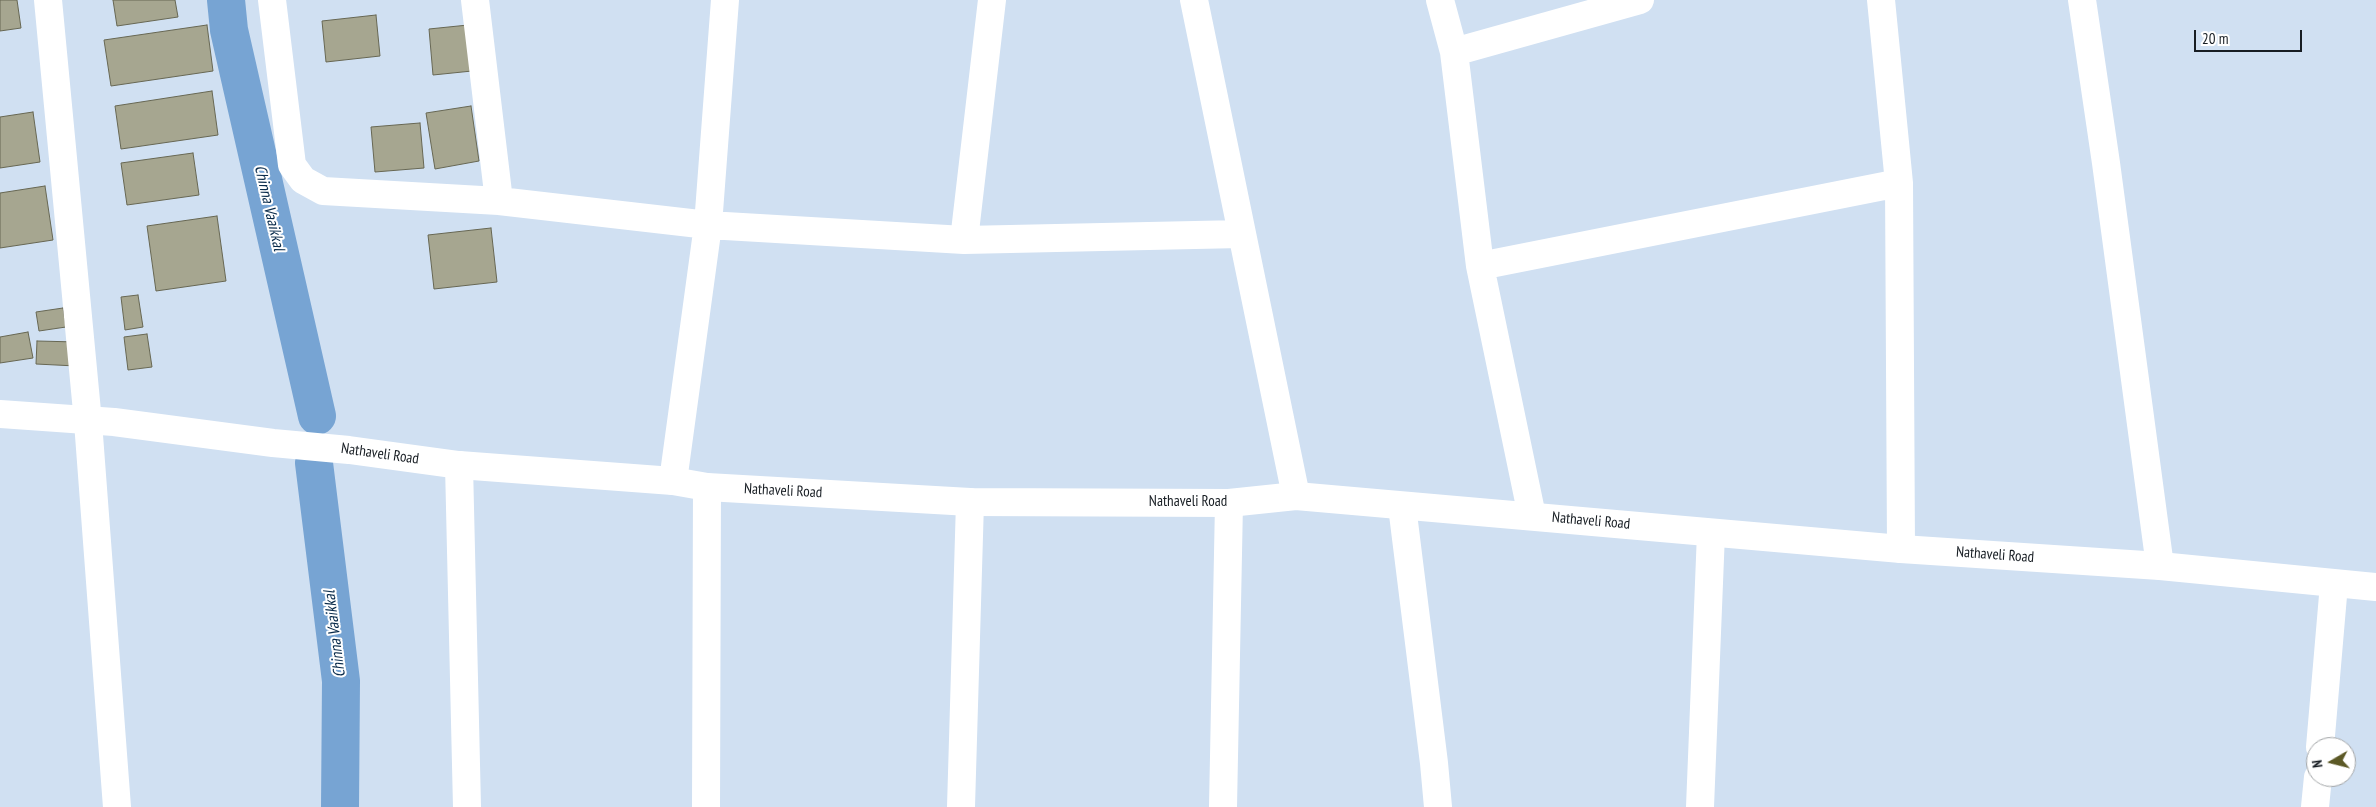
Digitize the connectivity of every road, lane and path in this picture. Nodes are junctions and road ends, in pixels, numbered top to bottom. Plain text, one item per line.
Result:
1 (48, 0) edge
2 (272, 0) edge
3 (474, 0) edge
4 (725, 0) edge
5 (992, 0) edge
6 (1194, 0) edge
7 (1440, 0) edge
8 (1640, 0) edge
9 (1881, 0) edge
10 (2082, 0) edge
11 (1454, 52) junction
12 (1899, 183) junction
13 (499, 201) junction
14 (708, 225) junction
15 (1241, 234) junction
16 (964, 240) junction
17 (1480, 266) junction
18 (0, 414) edge
19 (88, 422) junction
20 (459, 465) junction
21 (674, 481) junction
22 (707, 487) junction
23 (1296, 496) junction
24 (970, 502) junction
25 (1229, 503) junction
26 (1402, 506) junction
27 (1532, 516) junction
28 (1711, 533) junction
29 (1901, 549) junction
30 (2160, 566) junction
31 (2334, 584) junction
32 (2376, 587) edge
33 (2321, 737) edge
34 (2317, 787) edge
35 (117, 807) edge
36 (467, 807) edge
37 (706, 807) edge
38 (961, 807) edge
39 (1223, 807) edge
40 (1438, 807) edge
41 (1700, 807) edge
42 (2315, 807) edge

1 - 19 street
2 - 13 street
3 - 13 street
4 - 14 street
5 - 16 street
6 - 15 street
7 - 11 street
8 - 11 street
9 - 12 street
10 - 30 street
11 - 17 street
12 - 17 street
12 - 29 street
13 - 14 street
14 - 16 street
14 - 21 street
15 - 16 street
15 - 23 street
17 - 27 street
18 - 19 street, Nathaveli Road
19 - 20 street, Nathaveli Road
19 - 35 street
20 - 21 street, Nathaveli Road
20 - 36 street
21 - 22 street, Nathaveli Road
22 - 24 street, Nathaveli Road
22 - 37 street
23 - 25 street, Nathaveli Road
23 - 26 street, Nathaveli Road
24 - 25 street, Nathaveli Road
24 - 38 street
25 - 39 street
26 - 27 street, Nathaveli Road
26 - 40 street
27 - 28 street, Nathaveli Road
28 - 29 street, Nathaveli Road
28 - 41 street
29 - 30 street, Nathaveli Road
30 - 31 street, Nathaveli Road
31 - 32 street, Nathaveli Road
31 - 33 street
34 - 42 street

